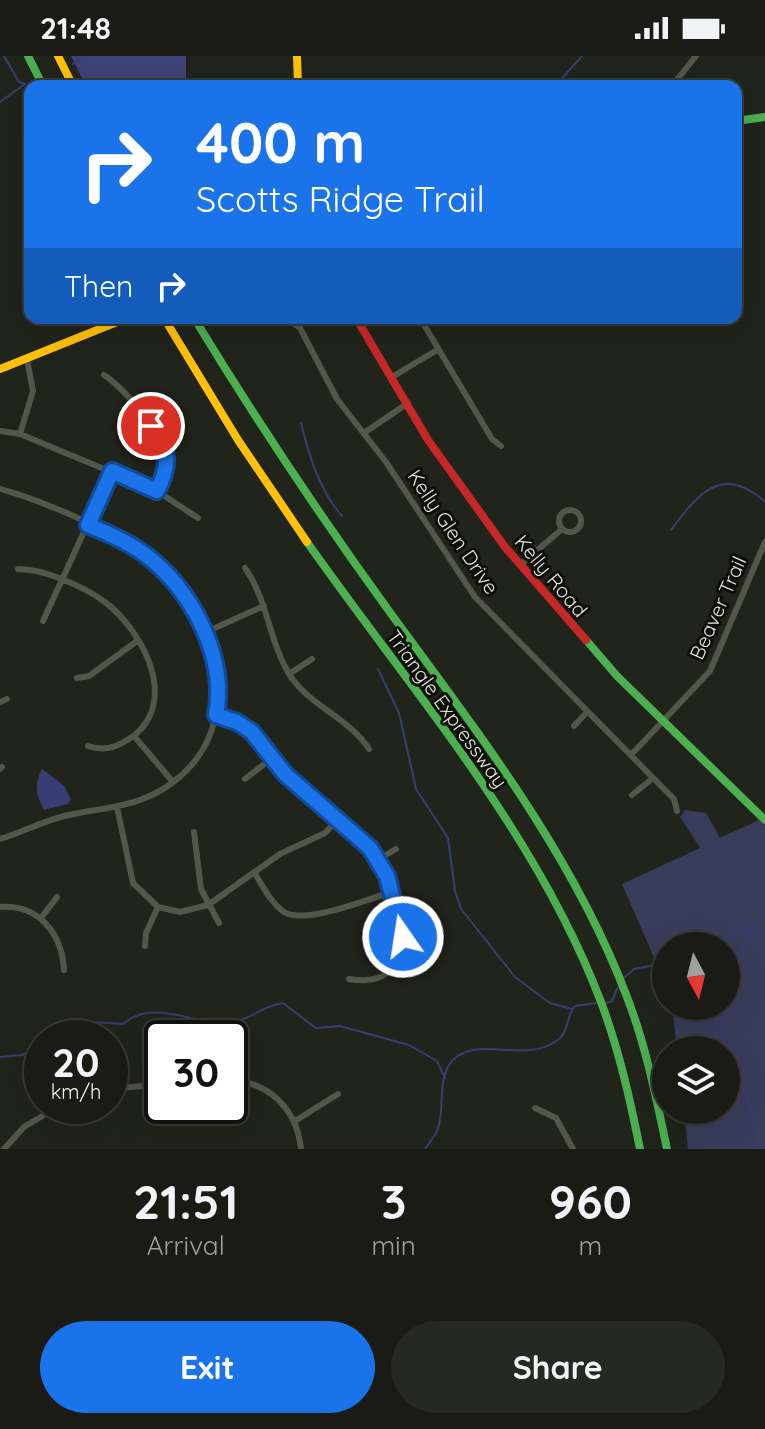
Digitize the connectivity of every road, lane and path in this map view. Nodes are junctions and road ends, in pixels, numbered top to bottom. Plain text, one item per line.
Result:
1 (28, 56) edge
2 (58, 56) edge
3 (297, 56) edge
4 (696, 56) edge
5 (40, 80) edge
6 (70, 80) edge
7 (298, 80) edge
8 (677, 80) edge
9 (765, 117) edge
10 (742, 120) edge
11 (112, 324) edge
12 (168, 324) edge
13 (198, 324) edge
14 (295, 324) edge
15 (360, 324) edge
16 (423, 324) edge
17 (437, 350) junction
18 (27, 359) junction
19 (0, 369) edge
20 (104, 375) dead end
21 (392, 377) junction
22 (408, 403) junction
23 (0, 431) edge
24 (364, 433) junction
25 (20, 434) junction
26 (501, 446) dead end
27 (112, 471) junction
28 (0, 489) edge
29 (157, 491) junction
30 (198, 518) dead end
31 (88, 525) junction
32 (562, 529) dead end
33 (765, 542) edge
34 (520, 565) junction
35 (245, 568) dead end
36 (18, 569) dead end
37 (63, 582) junction
38 (264, 606) junction
39 (43, 621) dead end
40 (206, 632) junction
41 (137, 641) junction
42 (312, 659) dead end
43 (289, 674) junction
44 (77, 678) dead end
45 (587, 712) junction
46 (216, 715) junction
47 (663, 720) junction
48 (574, 726) dead end
49 (134, 736) junction
50 (88, 746) dead end
51 (369, 749) dead end
52 (631, 755) junction
53 (272, 758) junction
54 (653, 778) junction
55 (245, 779) dead end
56 (173, 782) junction
57 (632, 795) dead end
58 (117, 807) junction
59 (677, 811) dead end
60 (338, 819) junction
61 (765, 820) edge
62 (194, 832) dead end
63 (0, 839) edge
64 (396, 849) dead end
65 (379, 859) junction
66 (254, 872) junction
67 (392, 892) junction
68 (57, 897) dead end
69 (208, 905) junction
70 (0, 907) edge
71 (158, 907) junction
72 (41, 918) junction
73 (426, 922) dead end
74 (219, 923) dead end
75 (402, 926) junction
76 (145, 946) dead end
77 (64, 970) dead end
78 (349, 979) dead end
79 (248, 1085) edge
80 (338, 1094) dead end
81 (535, 1108) dead end
82 (295, 1121) junction
83 (28, 1124) edge
84 (3, 1144) edge
85 (301, 1149) edge
86 (573, 1149) edge
87 (640, 1149) edge
88 (667, 1149) edge

1 - 5 main road
2 - 6 main road
3 - 7 main road
4 - 8 street
9 - 10 main road
11 - 18 main road
12 - 87 main road, Triangle Expressway
13 - 88 main road, Triangle Expressway
14 - 24 street, Kelly Glen Drive
15 - 21 main road, Kelly Road
16 - 17 street
17 - 21 street
17 - 26 street
18 - 19 main road
18 - 25 street
20 - 29 street
21 - 22 main road, Kelly Road
22 - 24 street
22 - 34 main road, Kelly Road
23 - 25 street
24 - 45 street, Kelly Glen Drive
25 - 27 street
27 - 29 street
27 - 31 street
28 - 31 street
29 - 30 street
31 - 37 street
31 - 40 street
32 - 34 street
33 - 47 street, Beaver Trail
34 - 47 main road, Kelly Road
35 - 38 street
36 - 37 street
37 - 39 street
37 - 41 street
38 - 40 street
38 - 43 street
40 - 46 street
41 - 44 street
41 - 49 street
42 - 43 street
43 - 51 street
45 - 48 street
45 - 52 street, Kelly Glen Drive
46 - 53 street
46 - 56 street
47 - 52 street, Beaver Trail
47 - 61 main road, Kelly Road
49 - 50 street
49 - 56 street
52 - 54 street, Kelly Glen Drive
53 - 55 street
53 - 60 street
54 - 57 street
54 - 59 street, Kelly Glen Drive
56 - 58 street
58 - 63 street
58 - 71 street
60 - 65 street
60 - 66 street
62 - 69 street
64 - 65 street
65 - 67 street
66 - 67 street
66 - 69 street
67 - 75 street
68 - 72 street
69 - 71 street
69 - 74 street
70 - 72 street
71 - 76 street
72 - 77 street
73 - 75 street
75 - 78 street
79 - 82 street
80 - 82 street
81 - 86 street
82 - 85 street
83 - 84 street

